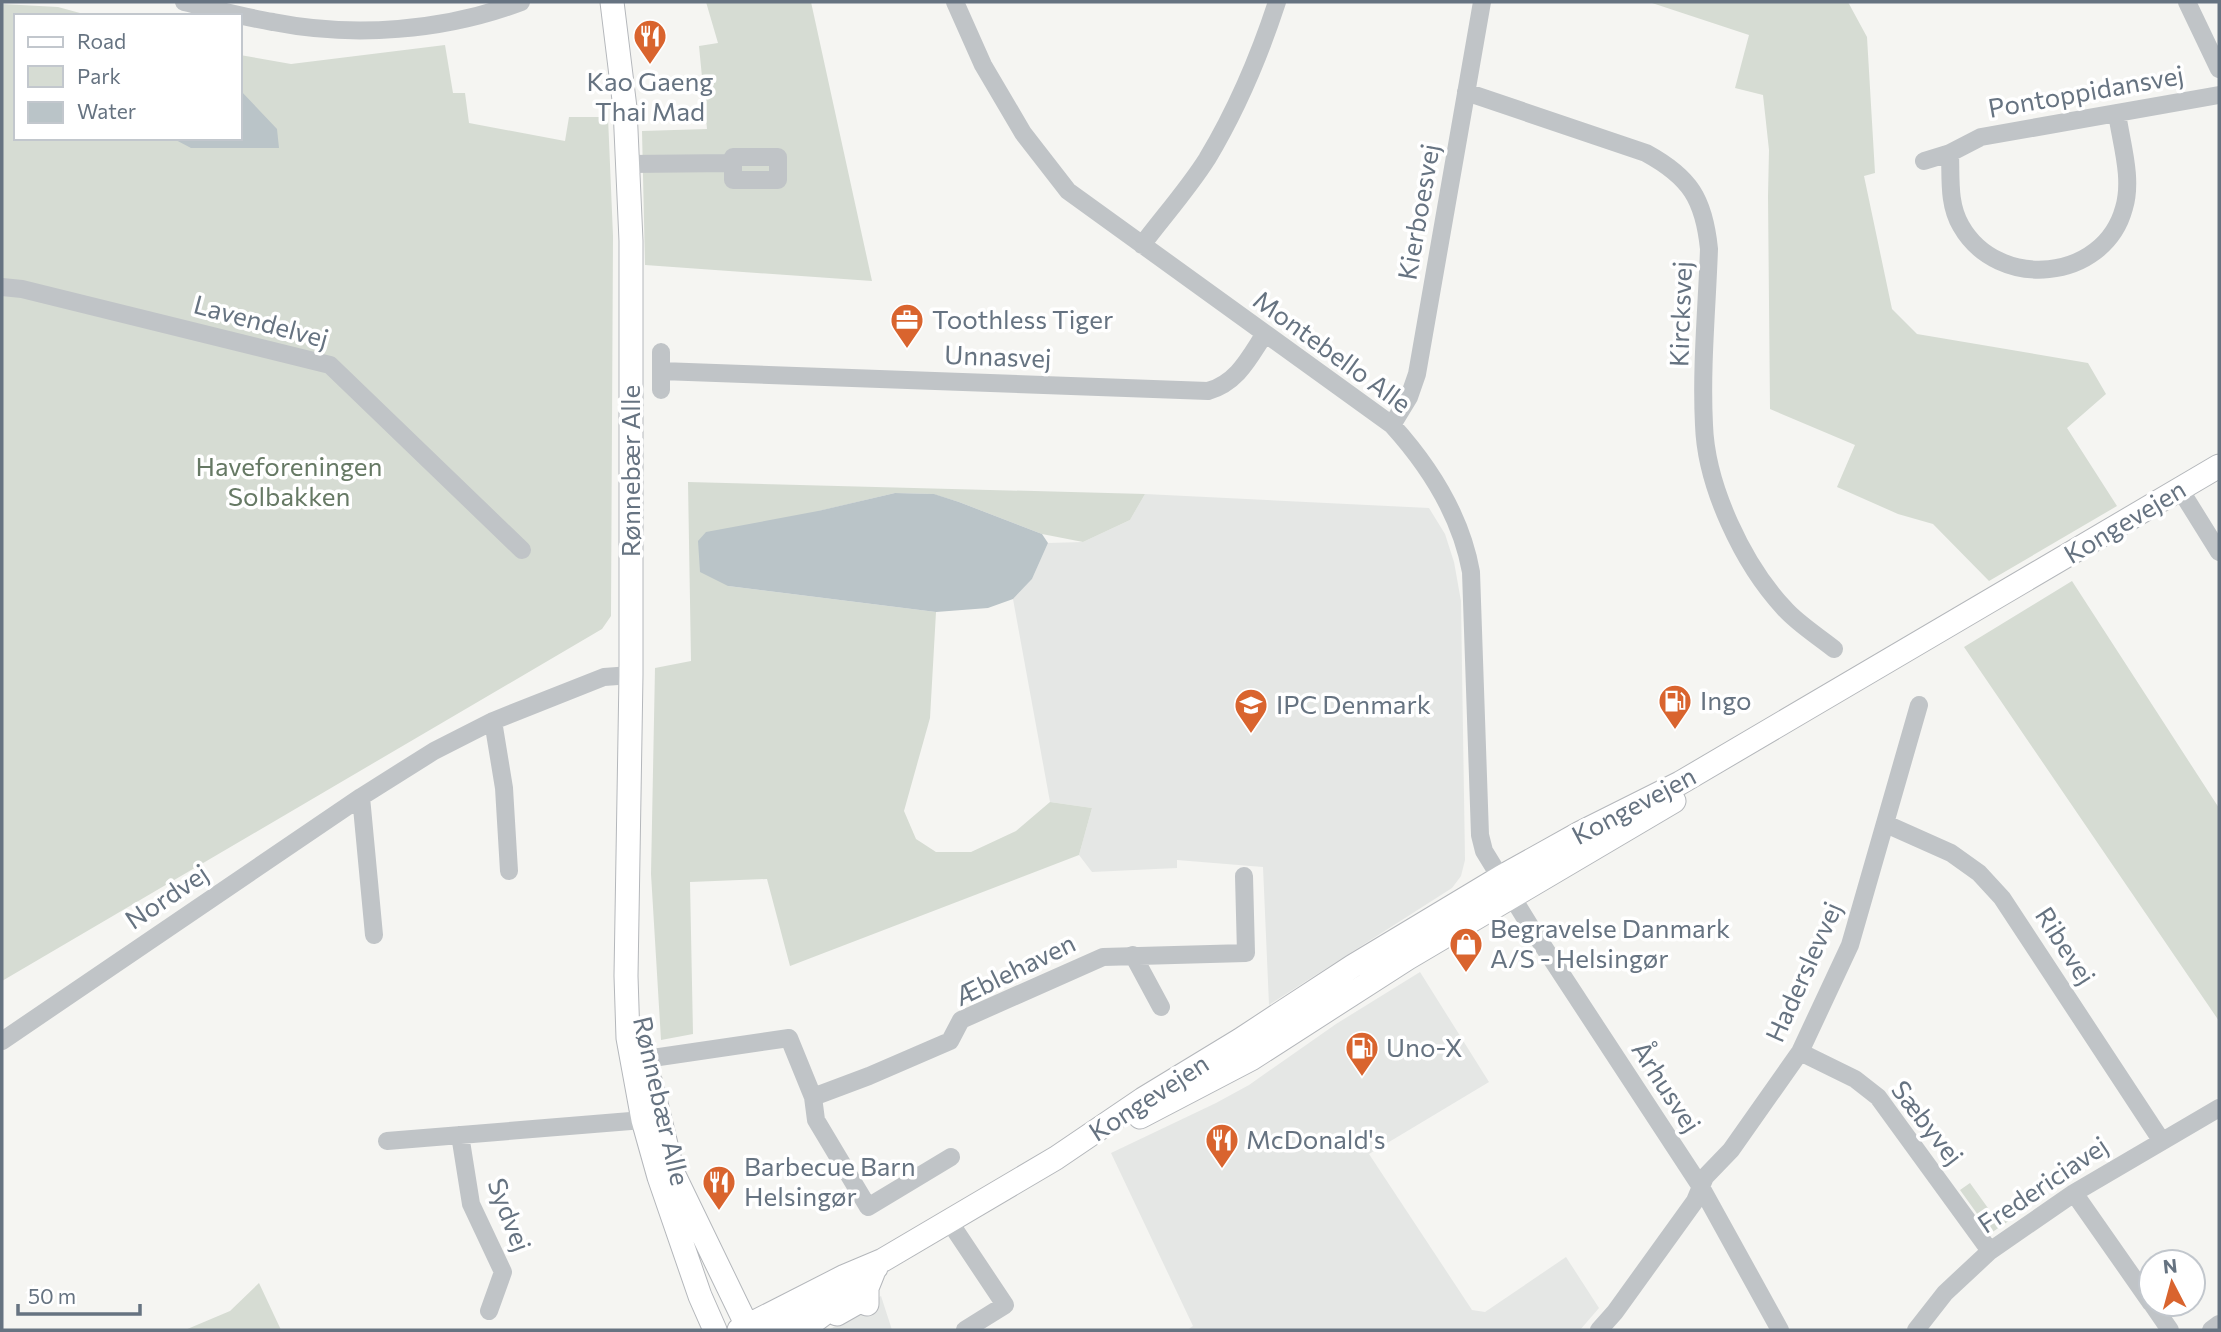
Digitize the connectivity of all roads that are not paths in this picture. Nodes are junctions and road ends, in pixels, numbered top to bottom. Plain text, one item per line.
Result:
1 (184, 2) edge
2 (521, 2) edge
3 (612, 2) edge
4 (955, 2) edge
5 (1277, 2) edge
6 (1482, 2) edge
7 (2187, 2) edge
8 (235, 14) edge
9 (242, 16) edge
10 (2219, 69) edge
11 (1466, 92) junction
12 (2219, 95) edge
13 (2117, 113) junction
14 (1950, 153) junction
15 (1924, 161) dead end
16 (733, 163) dead end
17 (629, 164) junction
18 (1142, 245) junction
19 (2, 287) edge
20 (1264, 335) junction
21 (661, 352) dead end
22 (661, 371) junction
23 (661, 390) dead end
24 (1392, 425) junction
25 (2219, 466) edge
26 (2219, 480) edge
27 (2185, 493) junction
28 (522, 550) dead end
29 (2219, 552) edge
30 (1834, 649) dead end
31 (631, 676) junction
32 (1919, 705) dead end
33 (493, 722) junction
34 (361, 797) junction
35 (1886, 824) junction
36 (509, 871) dead end
37 (1244, 876) dead end
38 (1500, 877) junction
39 (1513, 898) junction
40 (374, 935) dead end
41 (1133, 955) junction
42 (1161, 1007) dead end
43 (2, 1041) edge
44 (1800, 1052) junction
45 (639, 1060) junction
46 (813, 1097) junction
47 (2219, 1108) edge
48 (643, 1120) junction
49 (460, 1135) junction
50 (2161, 1140) junction
51 (387, 1141) dead end
52 (951, 1157) dead end
53 (1056, 1158) junction
54 (659, 1177) junction
55 (1700, 1187) junction
56 (2074, 1193) junction
57 (949, 1221) junction
58 (1990, 1251) junction
59 (878, 1266) junction
60 (2137, 1284) edge
61 (489, 1311) dead end
62 (2219, 1324) edge
63 (743, 1329) edge
64 (715, 1330) edge
65 (774, 1330) edge
66 (801, 1330) edge
67 (811, 1330) edge
68 (965, 1330) edge
69 (1599, 1330) edge
70 (1780, 1330) edge
71 (1916, 1330) edge
72 (2211, 1330) edge

1 - 8 street
2 - 9 street
3 - 17 main road, Rønnebær Alle
4 - 18 street, Montebello Alle
5 - 18 street
6 - 11 street, Kierboesvej
7 - 10 street
11 - 24 street, Kierboesvej
11 - 30 street, Kircksvej
12 - 13 street, Pontoppidansvej
13 - 14 street, Pontoppidansvej
13 - 14 street
14 - 15 street, Pontoppidansvej
16 - 17 street
17 - 31 main road, Rønnebær Alle
18 - 20 street, Montebello Alle
19 - 28 street, Lavendelvej
20 - 22 street, Unnasvej
20 - 24 street, Montebello Alle
21 - 22 street
22 - 23 street
24 - 38 street, Montebello Alle
25 - 27 main road, Kongevejen
26 - 27 main road, Kongevejen
27 - 29 street
27 - 38 main road, Kongevejen
27 - 39 main road, Kongevejen
31 - 33 street, Nordvej
31 - 45 main road, Rønnebær Alle
32 - 35 street, Haderslevvej
33 - 34 street, Nordvej
33 - 36 street
34 - 40 street
34 - 43 street, Nordvej
35 - 44 street, Haderslevvej
35 - 50 street, Ribevej
37 - 41 street, Æblehaven
38 - 39 street, Århusvej
38 - 53 main road, Kongevejen
39 - 53 main road, Kongevejen
39 - 55 street, Århusvej
41 - 42 street
41 - 46 street, Æblehaven
44 - 55 street, Haderslevvej
44 - 58 street, Sæbyvej
45 - 46 street
45 - 48 main road, Rønnebær Alle
45 - 63 main road, Rønnebær Alle
46 - 52 street
47 - 50 street, Fredericiavej
48 - 49 street
48 - 54 main road, Rønnebær Alle
49 - 51 street
49 - 61 street, Sydvej
50 - 56 street, Fredericiavej
53 - 57 main road, Kongevejen
54 - 63 main road
54 - 64 main road, Rønnebær Alle
55 - 69 street, Haderslevvej
55 - 70 street, Århusvej
56 - 58 street, Fredericiavej
56 - 60 street
57 - 59 main road, Kongevejen
57 - 68 street
58 - 71 street, Fredericiavej
59 - 63 main road, Kongevejen
59 - 65 main road
59 - 66 main road, Kongevejen
59 - 67 main road
62 - 72 street

